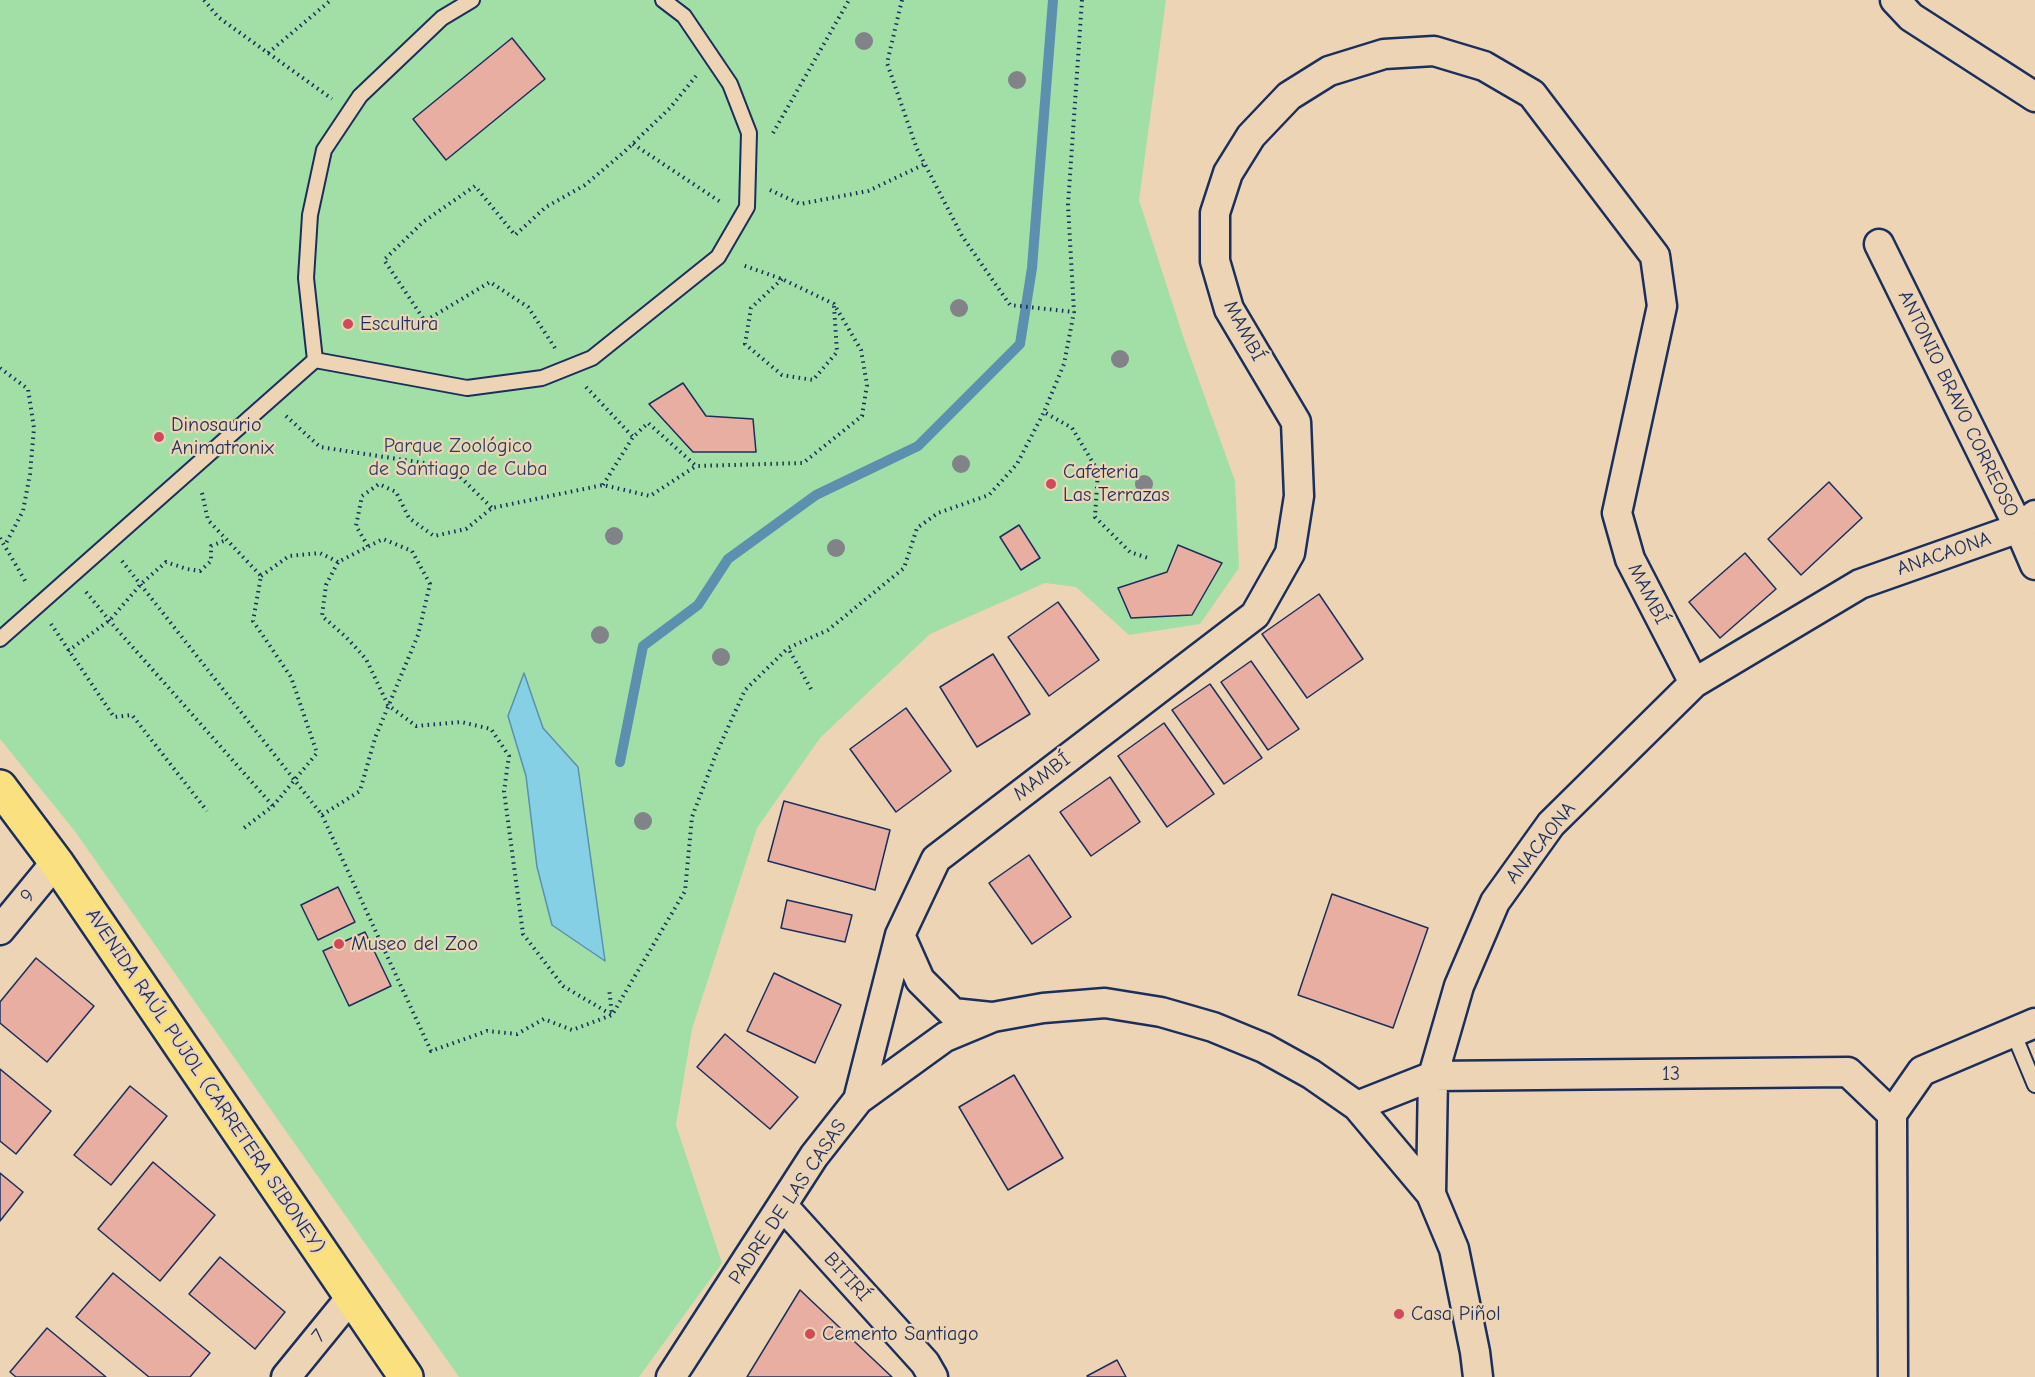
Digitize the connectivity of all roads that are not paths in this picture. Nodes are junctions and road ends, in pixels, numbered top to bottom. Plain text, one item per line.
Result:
1 (472, 0) edge
2 (663, 0) edge
3 (1895, 0) edge
4 (2035, 97) edge
5 (1879, 244) dead end
6 (315, 360) junction
7 (2027, 522) edge
8 (2035, 565) edge
9 (0, 639) edge
10 (1694, 683) junction
11 (0, 787) edge
12 (56, 862) junction
13 (0, 930) edge
14 (900, 934) junction
15 (993, 1017) junction
16 (2024, 1028) edge
17 (1433, 1076) junction
18 (2035, 1085) edge
19 (858, 1100) junction
20 (1357, 1106) junction
21 (1892, 1114) junction
22 (1431, 1194) junction
23 (783, 1206) junction
24 (351, 1296) junction
25 (286, 1377) edge
26 (406, 1377) edge
27 (671, 1377) edge
28 (933, 1377) edge
29 (1478, 1377) edge
30 (1893, 1377) edge

1 - 6 lane
2 - 6 lane
3 - 4 street
5 - 7 street, ANTONIO BRAVO CORREOSO
6 - 9 lane
7 - 8 street, ANTONIO BRAVO CORREOSO
7 - 10 street, ANACAONA
10 - 14 street, MAMBÍ
10 - 17 street, ANACAONA
11 - 12 main road, AVENIDA RAÚL PUJOL (CARRETERA SIBONEY)
12 - 13 street, 9
12 - 24 main road, AVENIDA RAÚL PUJOL (CARRETERA SIBONEY)
14 - 15 street
14 - 19 street, MAMBÍ
15 - 19 street, PADRE DE LAS CASAS
15 - 20 street, PADRE DE LAS CASAS
16 - 18 lane
16 - 21 street
17 - 20 street
17 - 21 street, 13
17 - 22 street, ANACAONA
19 - 23 street, PADRE DE LAS CASAS
20 - 22 street, PADRE DE LAS CASAS
21 - 30 street
22 - 29 street, ANACAONA
23 - 27 street, PADRE DE LAS CASAS
23 - 28 street, BITIRÍ
24 - 25 street, 7
24 - 26 main road, AVENIDA RAÚL PUJOL (CARRETERA SIBONEY)

